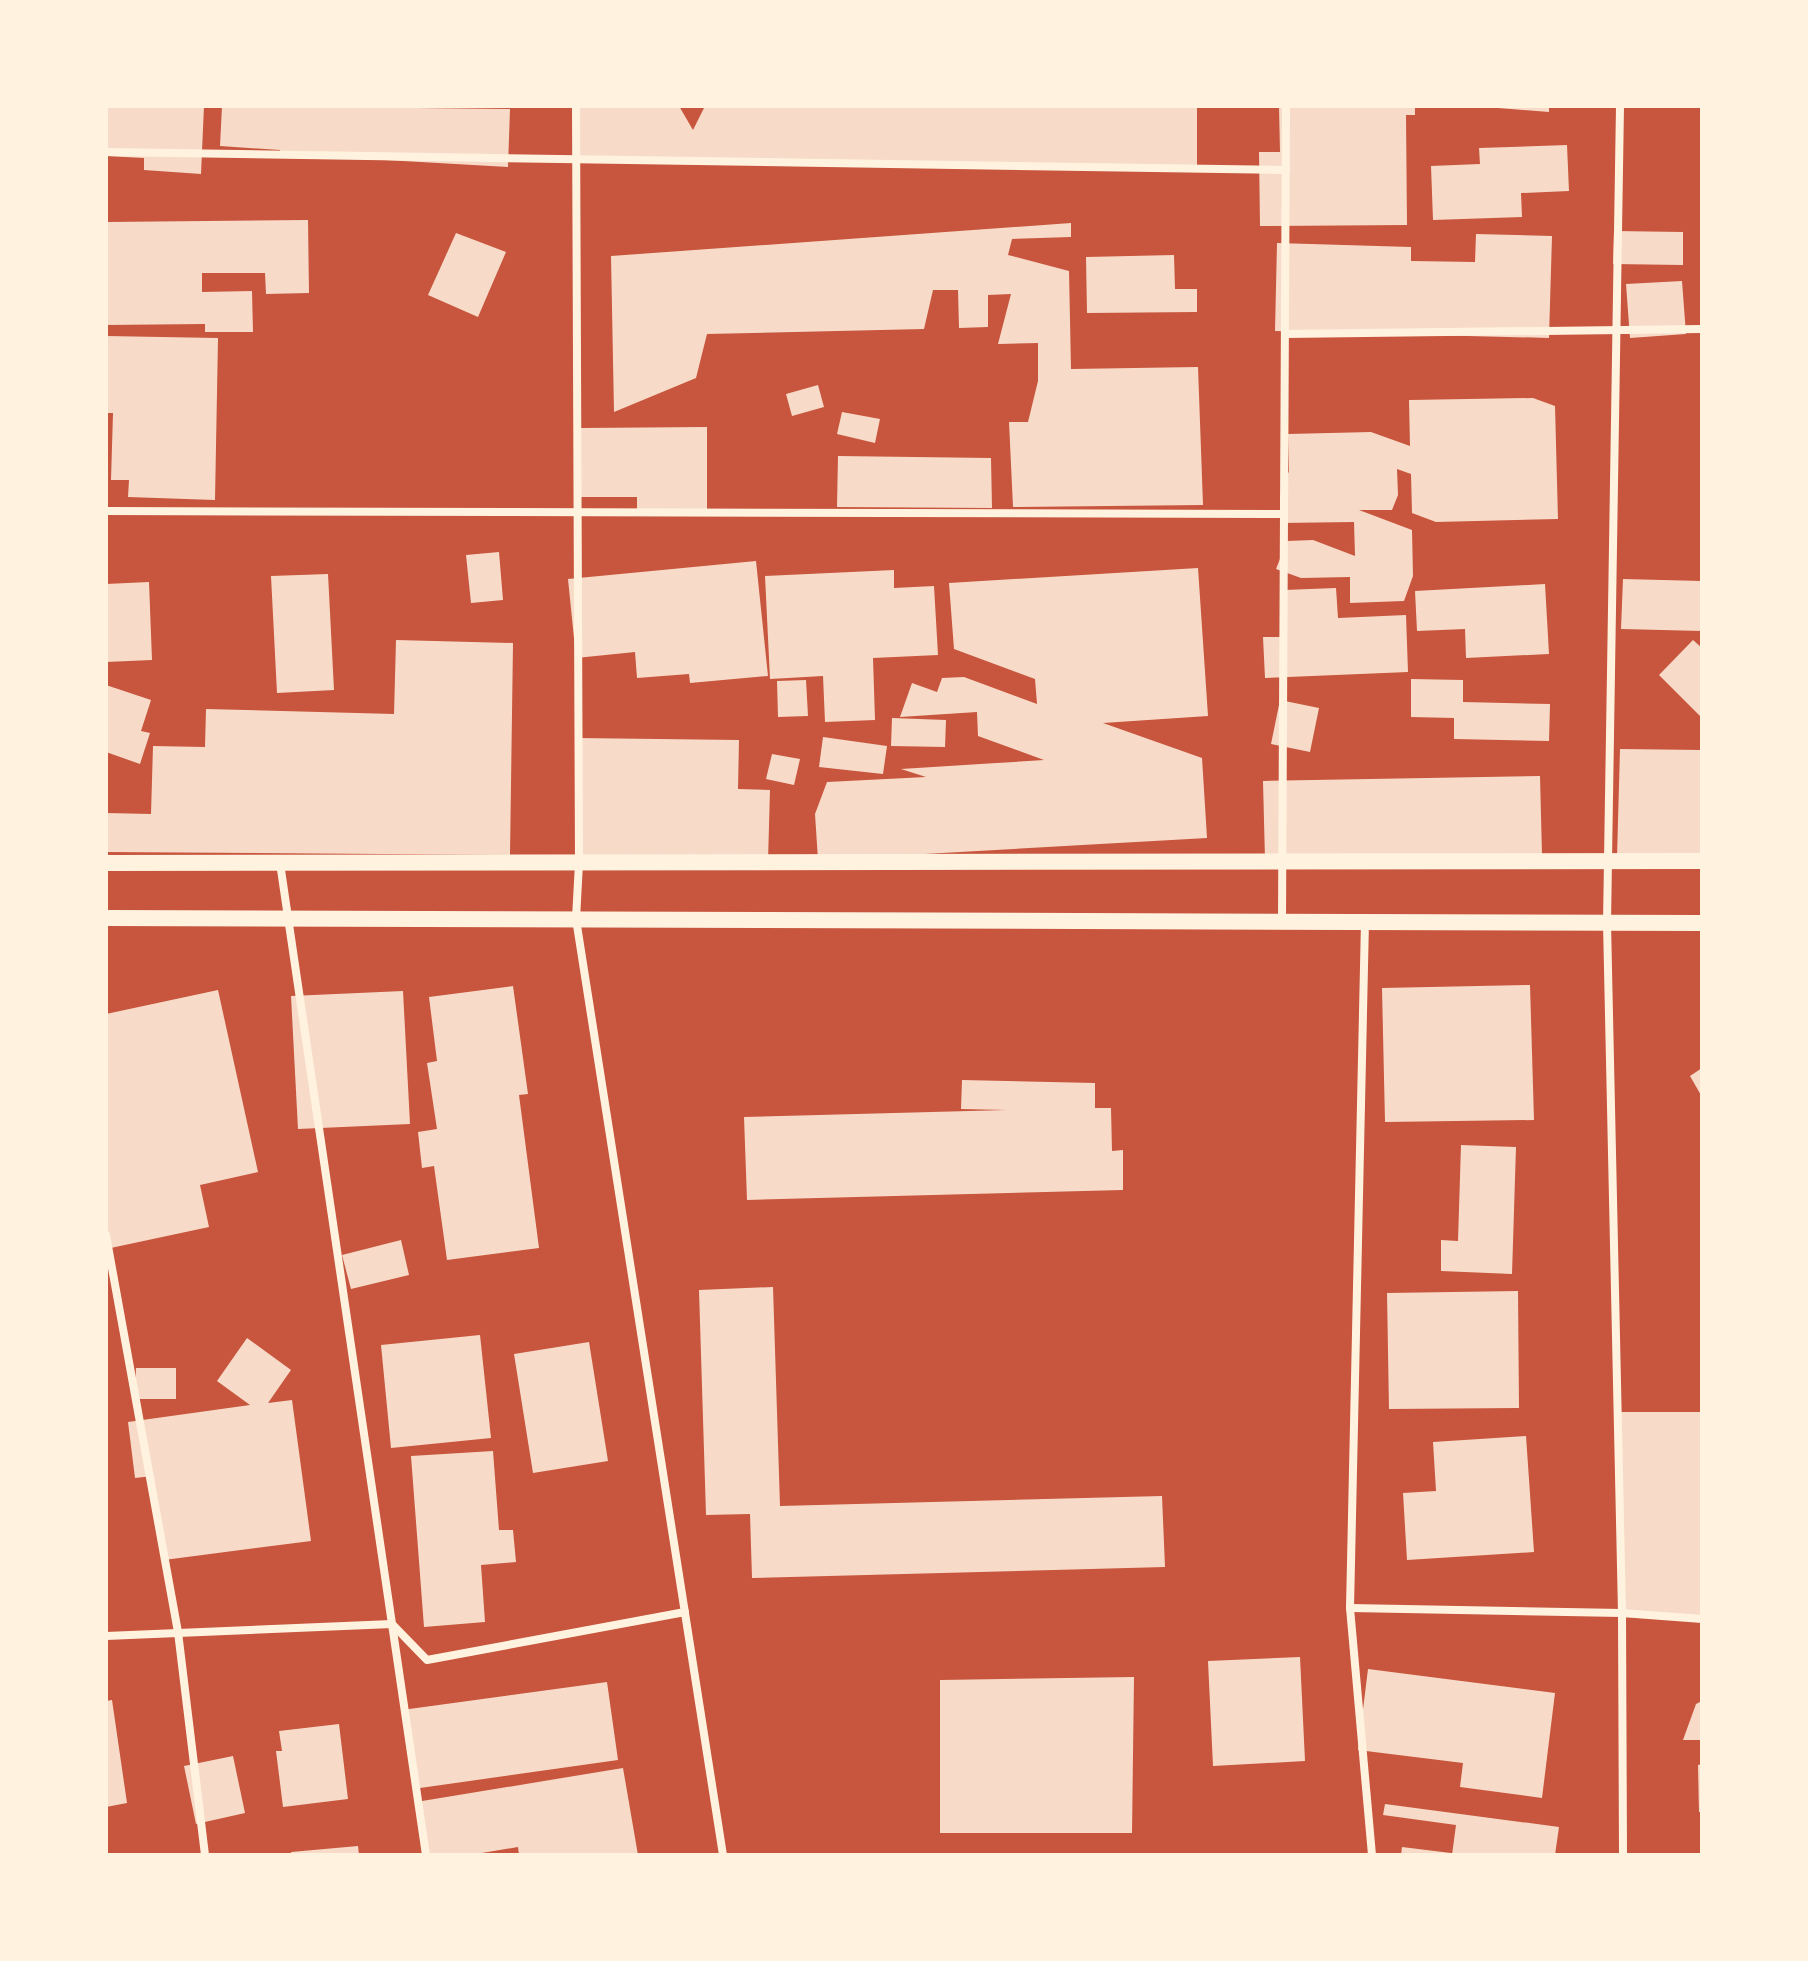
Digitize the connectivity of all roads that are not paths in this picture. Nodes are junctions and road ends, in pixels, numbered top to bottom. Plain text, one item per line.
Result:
1 (576, 106) edge
2 (1286, 106) edge
3 (1620, 106) edge
4 (106, 152) edge
5 (577, 159) junction
6 (1286, 170) junction
7 (1702, 329) edge
8 (1617, 330) junction
9 (1285, 334) junction
10 (106, 511) edge
11 (578, 512) junction
12 (1284, 514) junction
13 (1608, 861) junction
14 (1702, 861) edge
15 (1283, 862) junction
16 (106, 863) edge
17 (280, 863) junction
18 (579, 863) junction
19 (106, 918) edge
20 (288, 918) junction
21 (576, 919) junction
22 (1282, 921) junction
23 (1365, 921) junction
24 (1607, 923) junction
25 (1702, 923) edge
26 (106, 1235) edge
27 (1350, 1608) junction
28 (685, 1612) junction
29 (1622, 1613) junction
30 (1702, 1619) edge
31 (392, 1624) junction
32 (178, 1632) junction
33 (106, 1636) edge
34 (205, 1855) edge
35 (426, 1855) edge
36 (723, 1855) edge
37 (1372, 1855) edge
38 (1623, 1855) edge

1 - 5 street
2 - 6 street
3 - 8 street
4 - 5 street
5 - 6 street
5 - 11 street
6 - 9 street
7 - 8 street
8 - 9 street
8 - 13 street
9 - 12 street
10 - 11 street
11 - 12 street
11 - 18 street
12 - 15 street
13 - 14 main road
13 - 15 main road
13 - 24 street
15 - 18 main road
15 - 22 street
16 - 17 main road
17 - 18 main road
17 - 20 street
18 - 21 street
19 - 20 main road
20 - 21 main road
20 - 31 street
21 - 22 main road
21 - 28 street
22 - 23 main road
23 - 24 main road
23 - 27 street
24 - 25 main road
24 - 29 street
26 - 32 street
27 - 29 street
27 - 37 street
28 - 31 street
28 - 36 street
29 - 30 street
29 - 38 street
31 - 32 street
31 - 35 street
32 - 33 street
32 - 34 street

